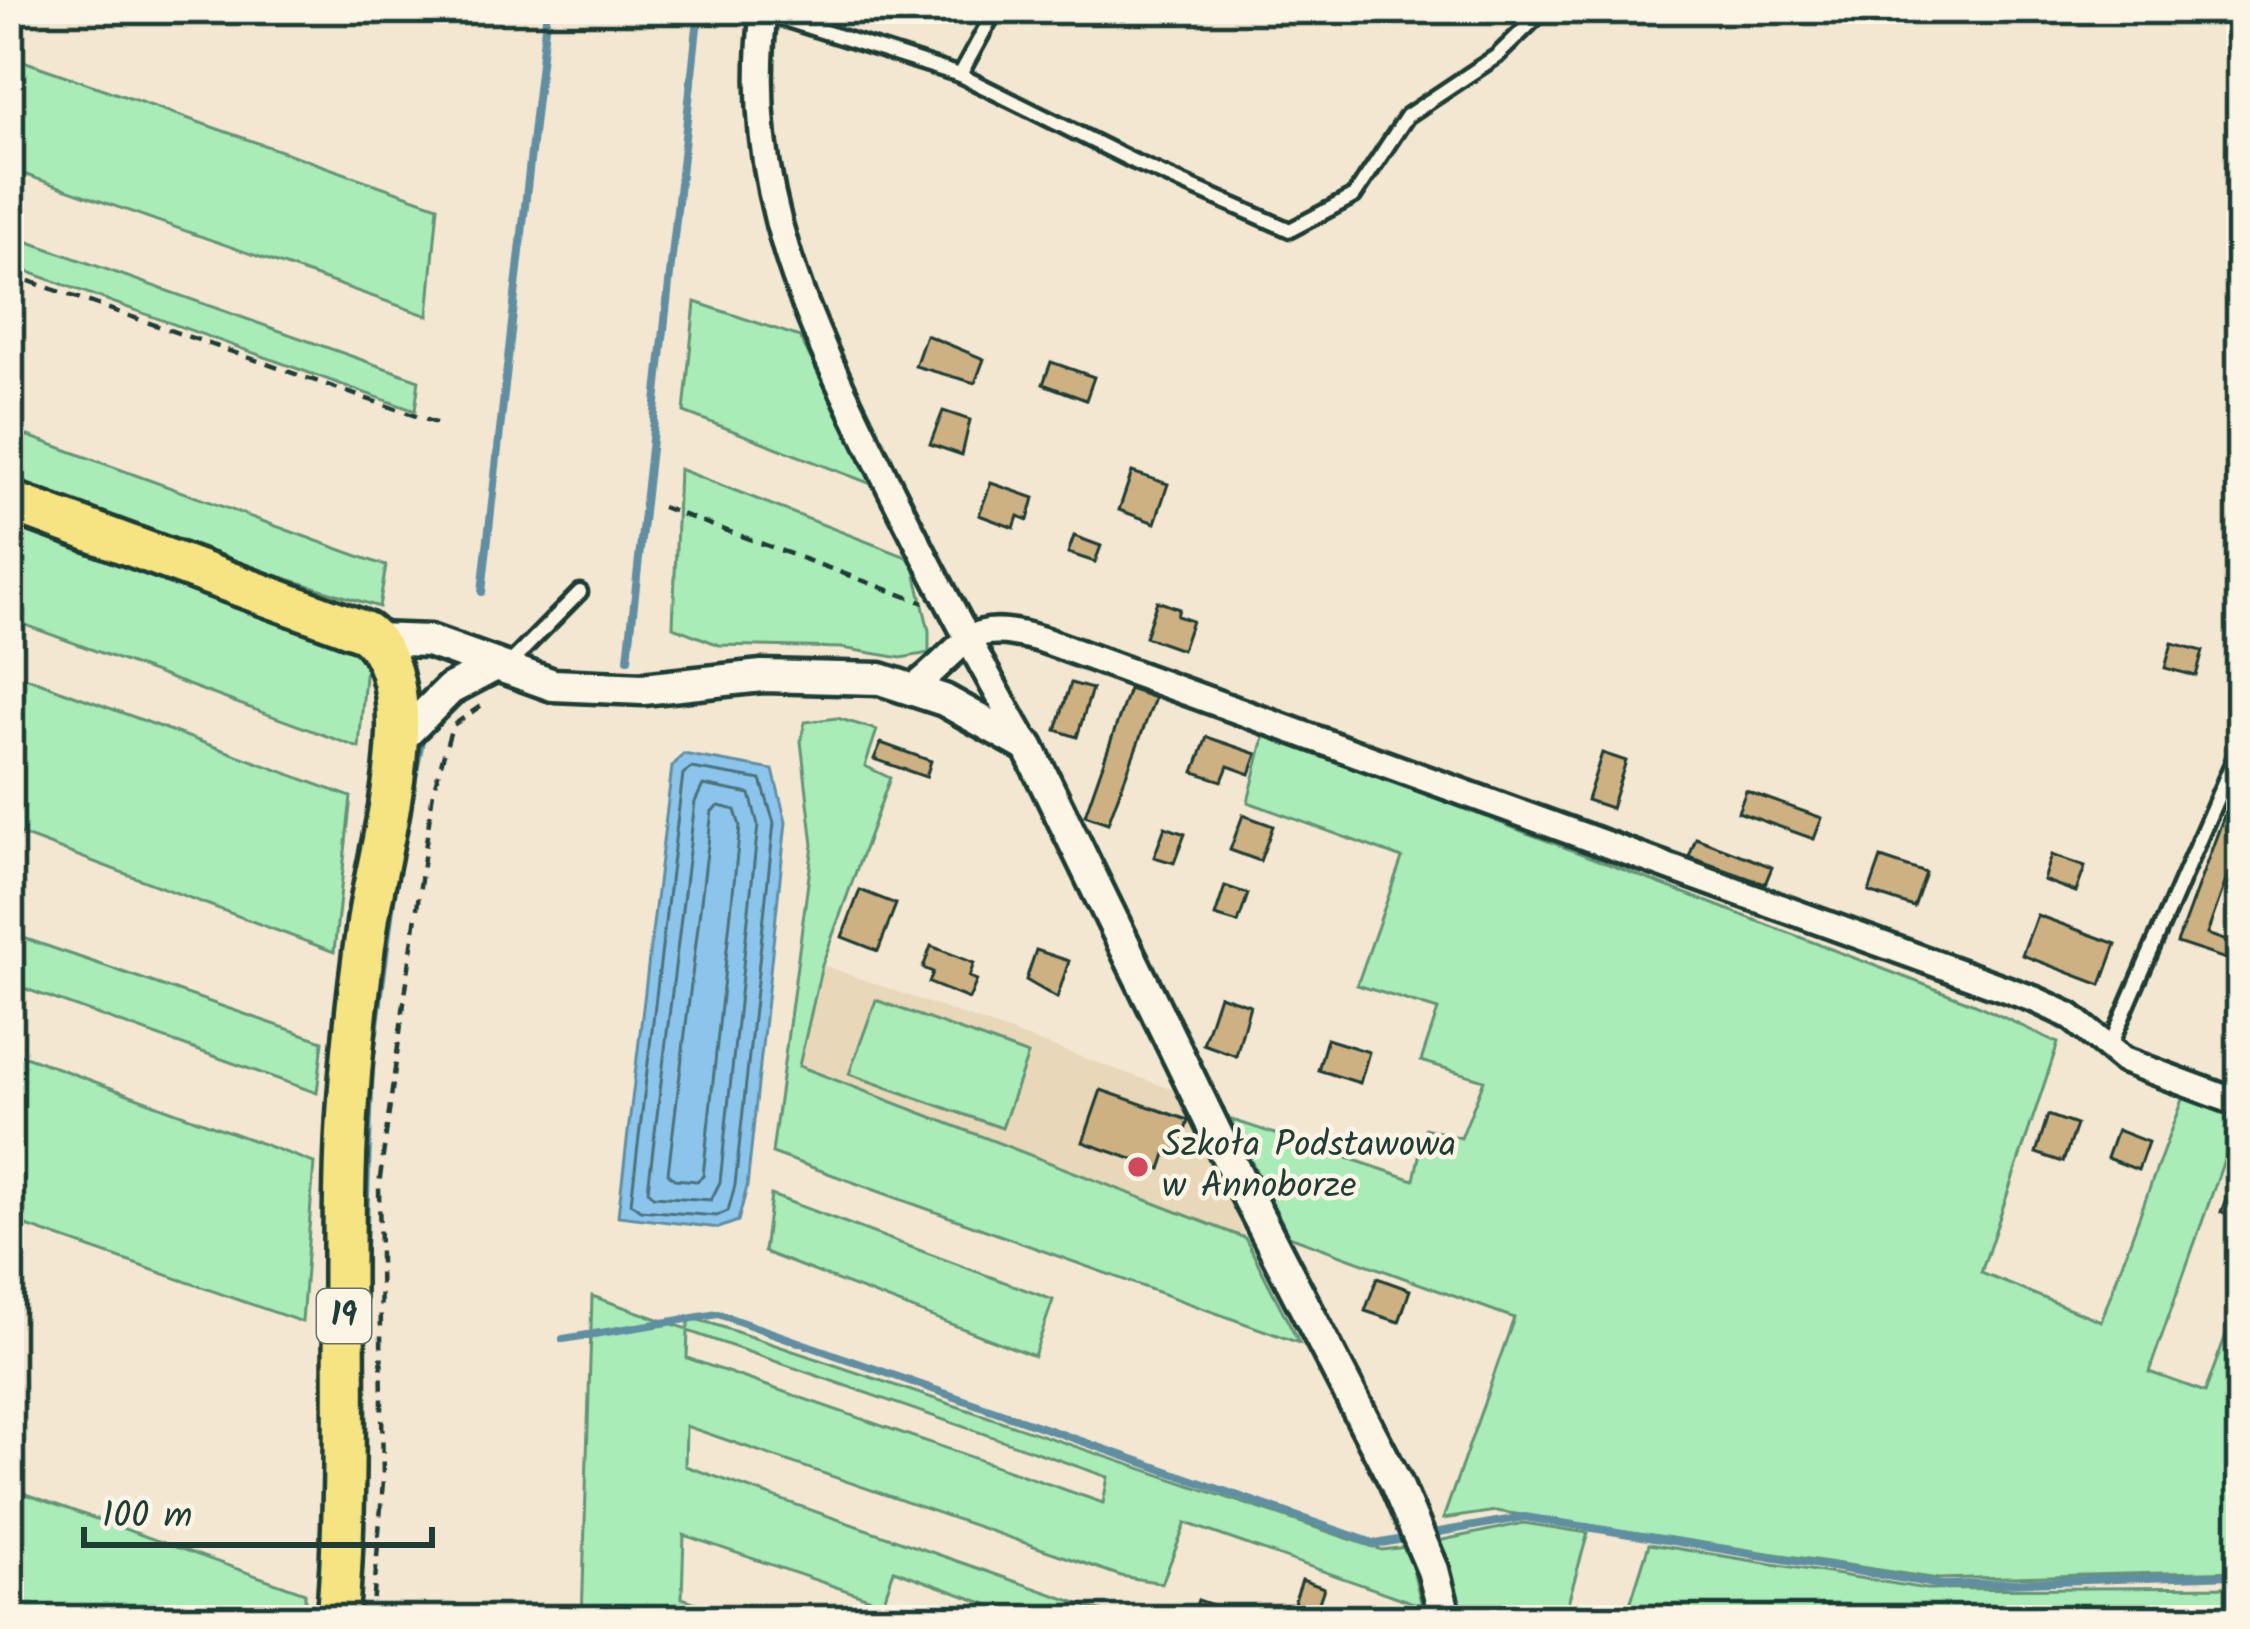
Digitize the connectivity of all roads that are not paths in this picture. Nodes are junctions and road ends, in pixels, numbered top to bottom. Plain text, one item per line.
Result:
1 (996, 9) edge
2 (1545, 9) edge
3 (764, 11) edge
4 (960, 75) junction
5 (9, 501) edge
6 (580, 592) dead end
7 (964, 638) junction
8 (374, 639) junction
9 (496, 678) junction
10 (914, 686) junction
11 (398, 741) junction
12 (2241, 743) edge
13 (1028, 747) junction
14 (2108, 1049) junction
15 (2241, 1104) edge
16 (337, 1620) edge
17 (1446, 1620) edge

1 - 4 lane
2 - 4 lane
3 - 4 lane
3 - 7 street
5 - 8 highway
6 - 9 lane
7 - 10 street
7 - 13 street
7 - 14 street
8 - 9 street
8 - 11 highway, 19
9 - 10 street
9 - 11 street
10 - 13 street
11 - 16 highway, 19
12 - 14 lane
13 - 17 street
14 - 15 street

